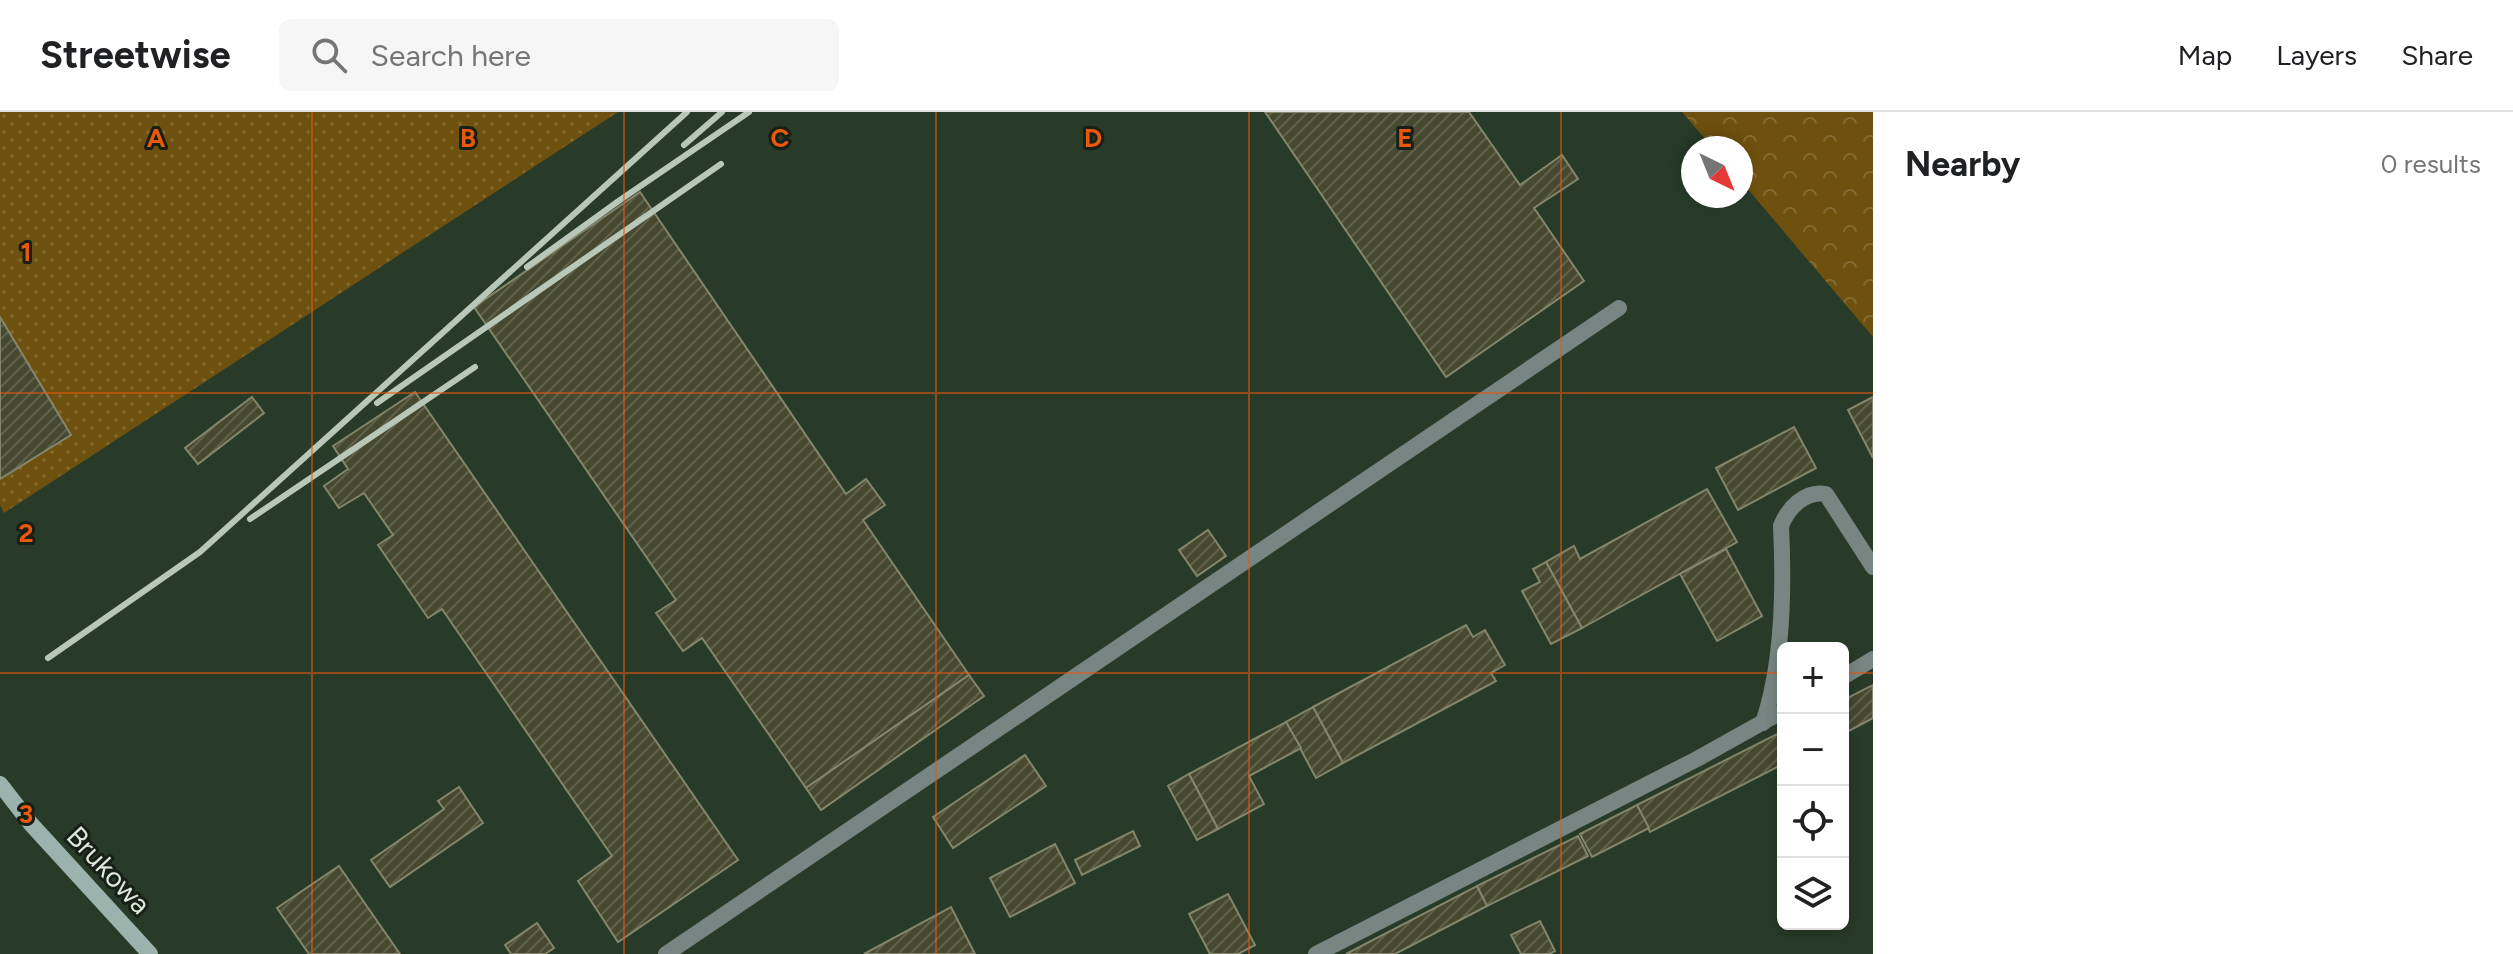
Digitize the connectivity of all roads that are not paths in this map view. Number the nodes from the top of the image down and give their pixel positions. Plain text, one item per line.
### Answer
1 (1619, 308) dead end
2 (1873, 567) edge
3 (1873, 659) edge
4 (1849, 673) edge
5 (1778, 714) edge
6 (1763, 723) junction
7 (0, 784) edge
8 (150, 954) edge
9 (666, 954) edge
10 (1316, 954) edge

1 - 9 lane
2 - 6 lane
3 - 4 lane
5 - 6 lane
6 - 10 lane
7 - 8 street, Brukowa

